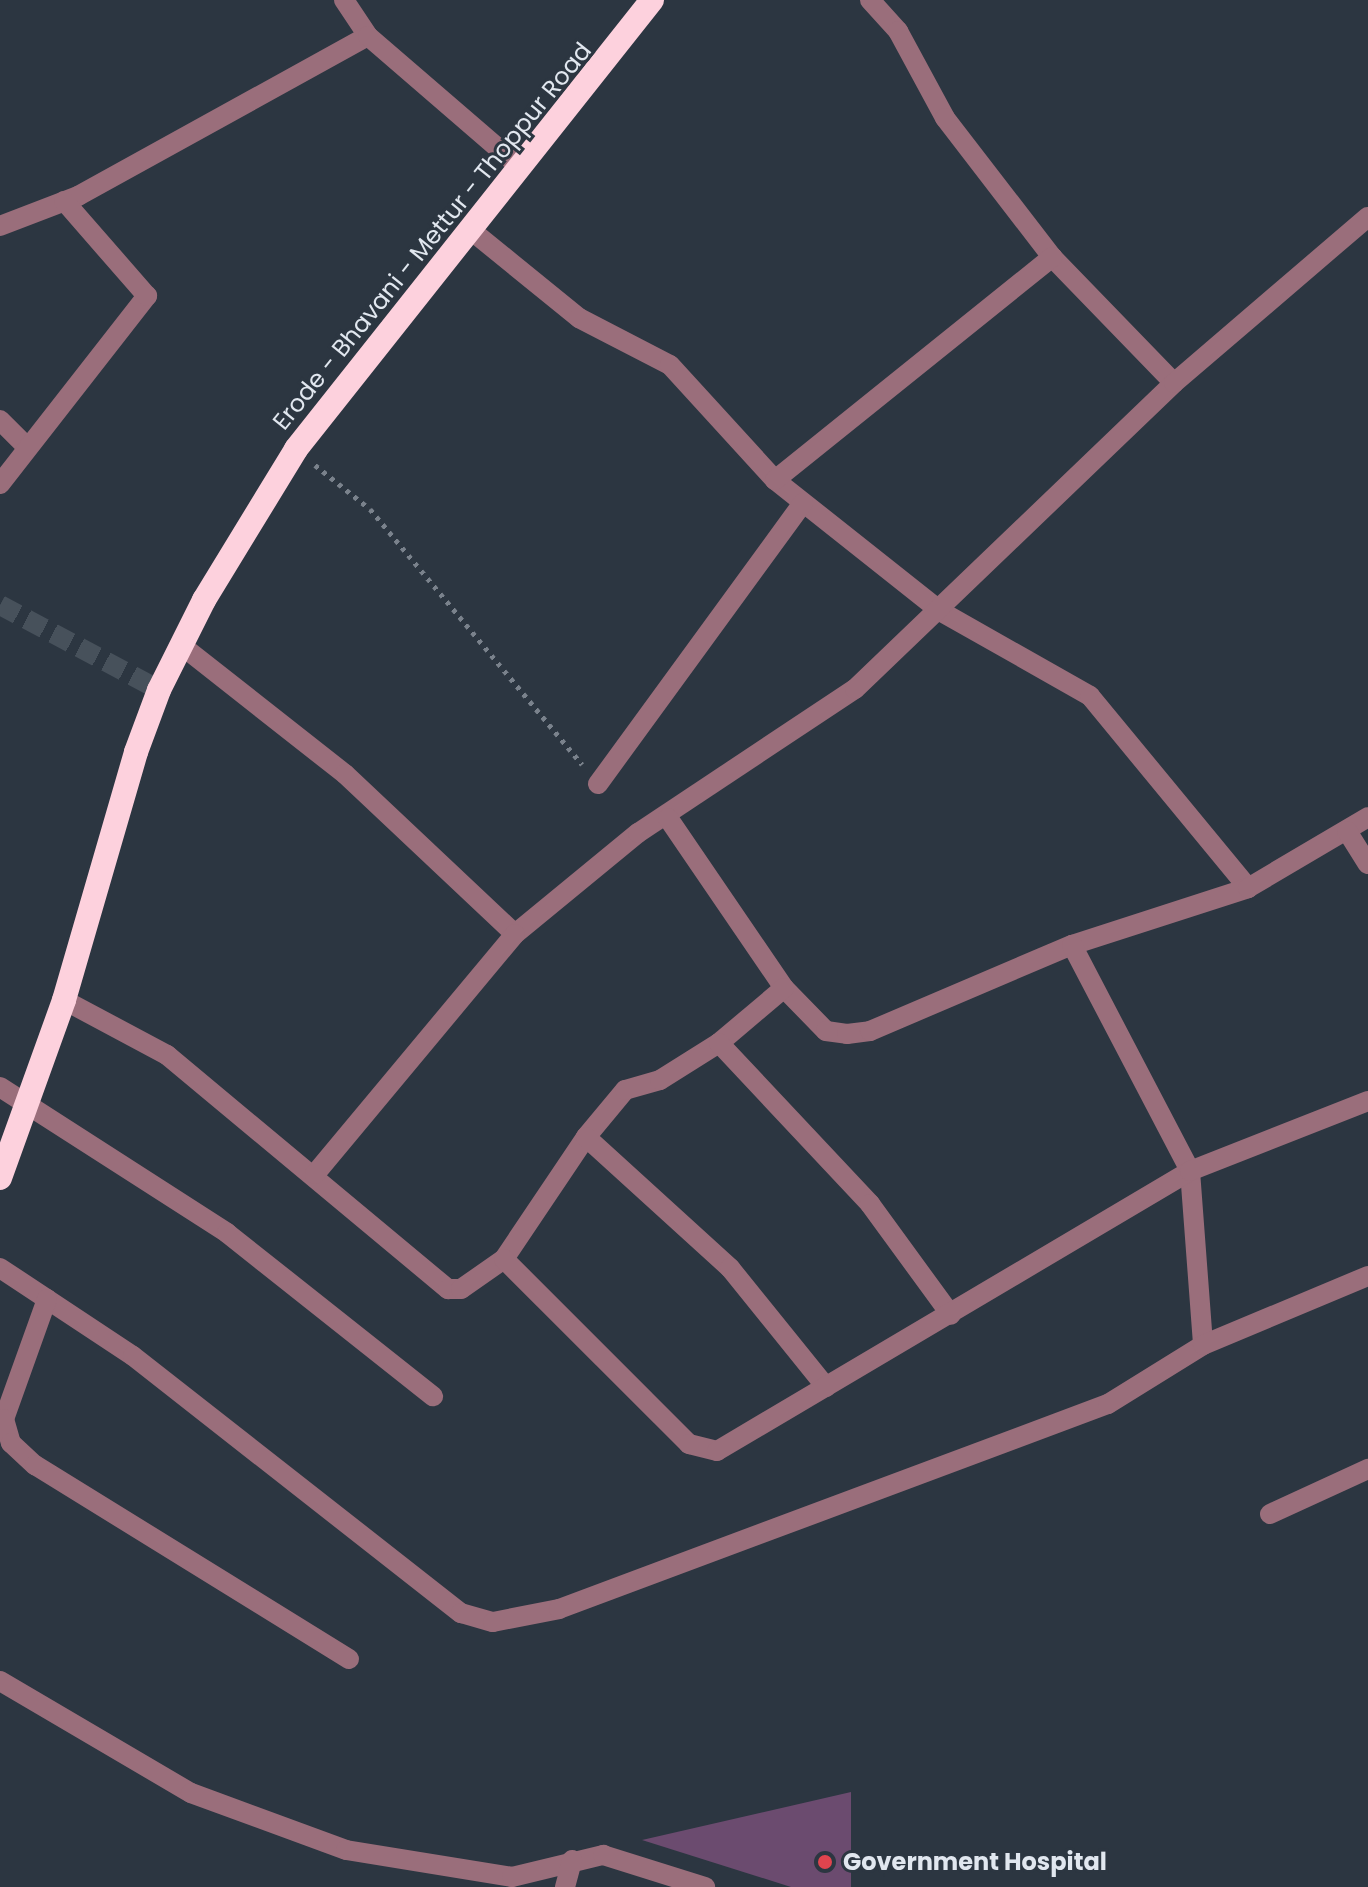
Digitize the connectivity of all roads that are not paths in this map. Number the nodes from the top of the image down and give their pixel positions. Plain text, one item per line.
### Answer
1 (344, 0) edge
2 (652, 0) edge
3 (870, 0) edge
4 (368, 36) junction
5 (520, 167) junction
6 (64, 201) junction
7 (1368, 217) edge
8 (0, 226) edge
9 (472, 231) junction
10 (1052, 257) junction
11 (1174, 383) junction
12 (0, 420) edge
13 (27, 447) junction
14 (775, 480) junction
15 (0, 484) edge
16 (803, 503) junction
17 (940, 611) junction
18 (181, 645) junction
19 (598, 784) road end
20 (1368, 817) edge
21 (668, 818) junction
22 (1347, 831) junction
23 (1368, 864) edge
24 (1248, 888) junction
25 (515, 934) junction
26 (1072, 945) junction
27 (784, 988) junction
28 (64, 1000) junction
29 (719, 1043) junction
30 (0, 1087) edge
31 (1368, 1101) edge
32 (23, 1104) junction
33 (586, 1137) junction
34 (1190, 1171) junction
35 (315, 1174) junction
36 (0, 1178) edge
37 (504, 1259) junction
38 (0, 1268) edge
39 (1368, 1276) edge
40 (47, 1299) junction
41 (951, 1315) junction
42 (1203, 1345) junction
43 (826, 1387) junction
44 (433, 1396) dead end
45 (1368, 1469) edge
46 (1270, 1514) dead end
47 (349, 1659) dead end
48 (0, 1681) edge
49 (572, 1860) junction
50 (565, 1887) edge
51 (705, 1887) edge

1 - 4 street
2 - 5 highway, Erode - Bhavani - Mettur - Thoppur Road
3 - 10 street
4 - 5 street
4 - 6 street
5 - 9 highway, Erode - Bhavani - Mettur - Thoppur Road
6 - 8 street
6 - 13 street
7 - 11 street
9 - 14 street
9 - 18 highway, Erode - Bhavani - Mettur - Thoppur Road
10 - 11 street
10 - 14 street
11 - 17 street
12 - 13 street
13 - 15 street
14 - 16 street
16 - 17 street
16 - 19 street
17 - 21 street
17 - 24 street
18 - 25 street
18 - 28 highway, Erode - Bhavani - Mettur - Thoppur Road
20 - 22 street
21 - 25 street
21 - 27 street
22 - 23 street
22 - 24 street
24 - 26 street
25 - 35 street
26 - 27 street
26 - 34 street
27 - 29 street
28 - 32 highway, Erode - Bhavani - Mettur - Thoppur Road
28 - 35 street
29 - 33 street
29 - 41 street
30 - 32 street
31 - 34 street
32 - 36 highway, Erode - Bhavani - Mettur - Thoppur Road
32 - 44 street
33 - 37 street
33 - 43 street
34 - 41 street
34 - 42 street
35 - 37 street
37 - 43 street
38 - 40 street
39 - 42 street
40 - 42 street
40 - 47 street
41 - 43 street
45 - 46 street
48 - 49 street
49 - 50 street
49 - 51 street

